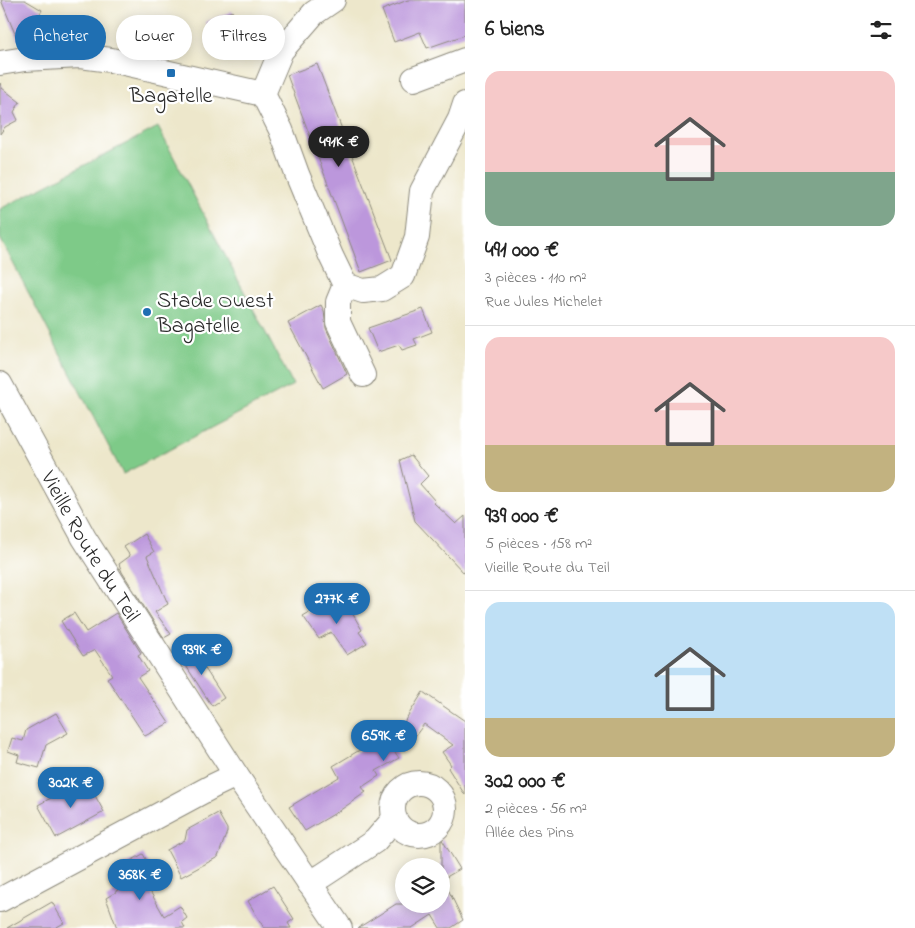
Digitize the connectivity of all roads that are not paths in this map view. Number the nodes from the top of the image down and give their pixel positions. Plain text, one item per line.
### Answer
1 (333, 0) edge
2 (465, 60) edge
3 (0, 63) edge
4 (414, 79) dead end
5 (263, 94) junction
6 (465, 104) edge
7 (345, 285) junction
8 (363, 375) dead end
9 (0, 384) edge
10 (236, 775) junction
11 (394, 818) dead end
12 (309, 883) junction
13 (0, 900) edge
14 (340, 928) edge

1 - 5 street
2 - 4 street
3 - 5 street
5 - 7 street
6 - 7 street
7 - 8 street
9 - 10 street, Vieille Route du Teil
10 - 12 street, Vieille Route du Teil
10 - 13 street
11 - 12 street
12 - 14 street, Vieille Route du Teil

